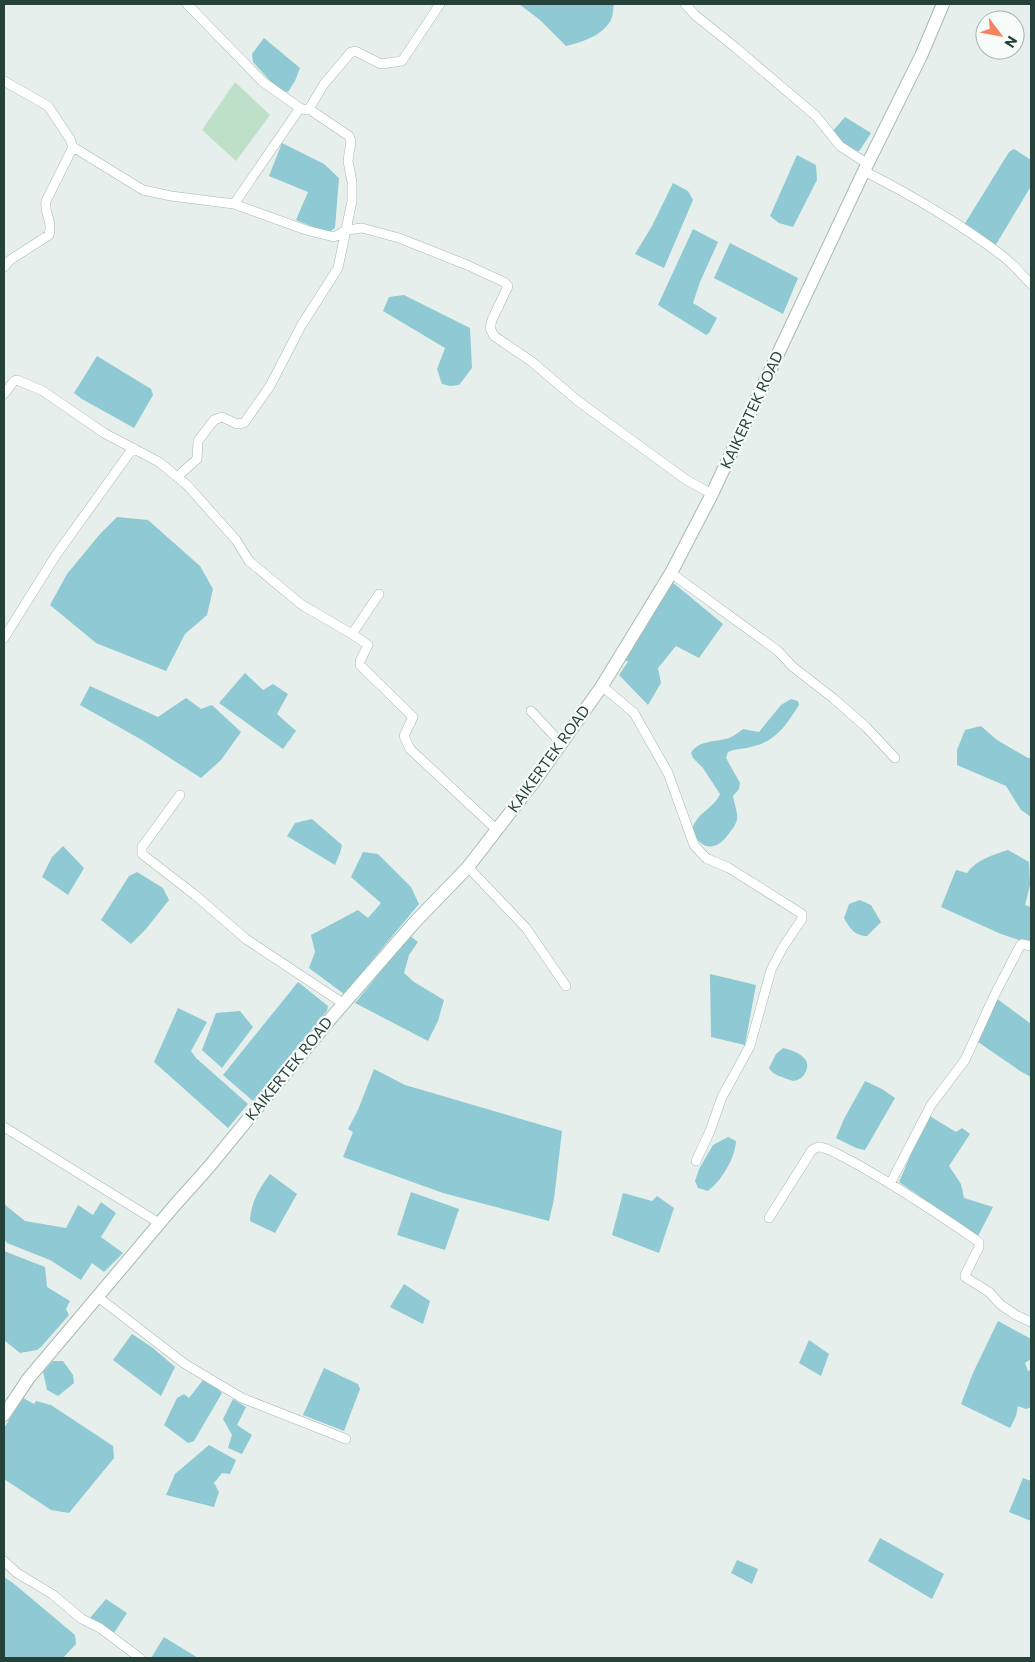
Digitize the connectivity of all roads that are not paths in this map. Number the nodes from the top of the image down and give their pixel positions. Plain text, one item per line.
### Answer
1 (187, 4) edge
2 (440, 4) edge
3 (685, 4) edge
4 (943, 4) edge
5 (4, 81) edge
6 (304, 108) junction
7 (73, 147) junction
8 (866, 168) junction
9 (234, 204) junction
10 (347, 230) junction
11 (4, 267) edge
12 (1031, 284) edge
13 (4, 394) edge
14 (133, 448) junction
15 (178, 477) junction
16 (712, 494) junction
17 (671, 574) junction
18 (378, 594) dead end
19 (352, 634) junction
20 (4, 638) edge
21 (602, 686) junction
22 (531, 711) dead end
23 (561, 743) junction
24 (895, 758) dead end
25 (180, 795) dead end
26 (497, 830) junction
27 (468, 867) junction
28 (1031, 946) edge
29 (566, 986) dead end
30 (344, 1004) junction
31 (4, 1127) edge
32 (696, 1161) dead end
33 (890, 1184) junction
34 (769, 1218) dead end
35 (159, 1223) junction
36 (98, 1297) junction
37 (1031, 1322) edge
38 (4, 1415) edge
39 (346, 1439) dead end
40 (4, 1561) edge
41 (140, 1658) edge

1 - 6 street
2 - 6 street
3 - 8 street
4 - 8 main road, KAIKERTEK ROAD
5 - 7 street
6 - 9 street
6 - 10 street
7 - 9 street
7 - 11 street
8 - 12 street
8 - 16 main road, KAIKERTEK ROAD
9 - 10 street
10 - 15 street
10 - 16 street
13 - 14 street
14 - 15 street
14 - 20 street
15 - 19 street
16 - 17 main road, KAIKERTEK ROAD
17 - 21 main road, KAIKERTEK ROAD
17 - 24 street
18 - 19 street
19 - 26 street
21 - 23 main road, KAIKERTEK ROAD
21 - 32 street
22 - 23 street
23 - 26 main road, KAIKERTEK ROAD
25 - 30 street
26 - 27 main road, KAIKERTEK ROAD
27 - 29 street
27 - 30 main road, KAIKERTEK ROAD
28 - 33 street
30 - 35 main road, KAIKERTEK ROAD
31 - 35 street
33 - 34 street
33 - 37 street
35 - 36 main road, KAIKERTEK ROAD
36 - 38 main road, KAIKERTEK ROAD
36 - 39 street
40 - 41 street

